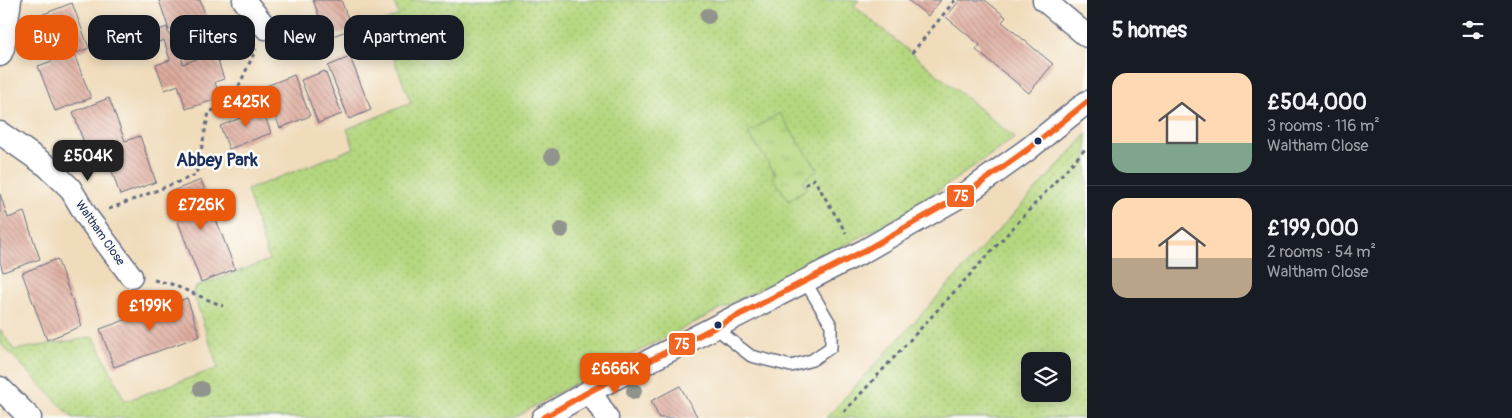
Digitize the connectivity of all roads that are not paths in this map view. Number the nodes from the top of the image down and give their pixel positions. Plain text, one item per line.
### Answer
1 (10, 0) edge
2 (244, 0) edge
3 (1044, 0) edge
4 (265, 27) edge
5 (1087, 36) edge
6 (0, 55) edge
7 (1087, 102) edge
8 (0, 133) edge
9 (131, 276) road end
10 (805, 281) junction
11 (715, 326) junction
12 (0, 388) edge
13 (590, 391) junction
14 (30, 418) edge
15 (543, 418) edge
16 (607, 418) edge

1 - 6 street
2 - 4 street
3 - 5 street
7 - 10 street
8 - 9 street, Waltham Close
10 - 11 street
10 - 11 lane
11 - 13 street
12 - 14 street
13 - 15 street
13 - 16 street

